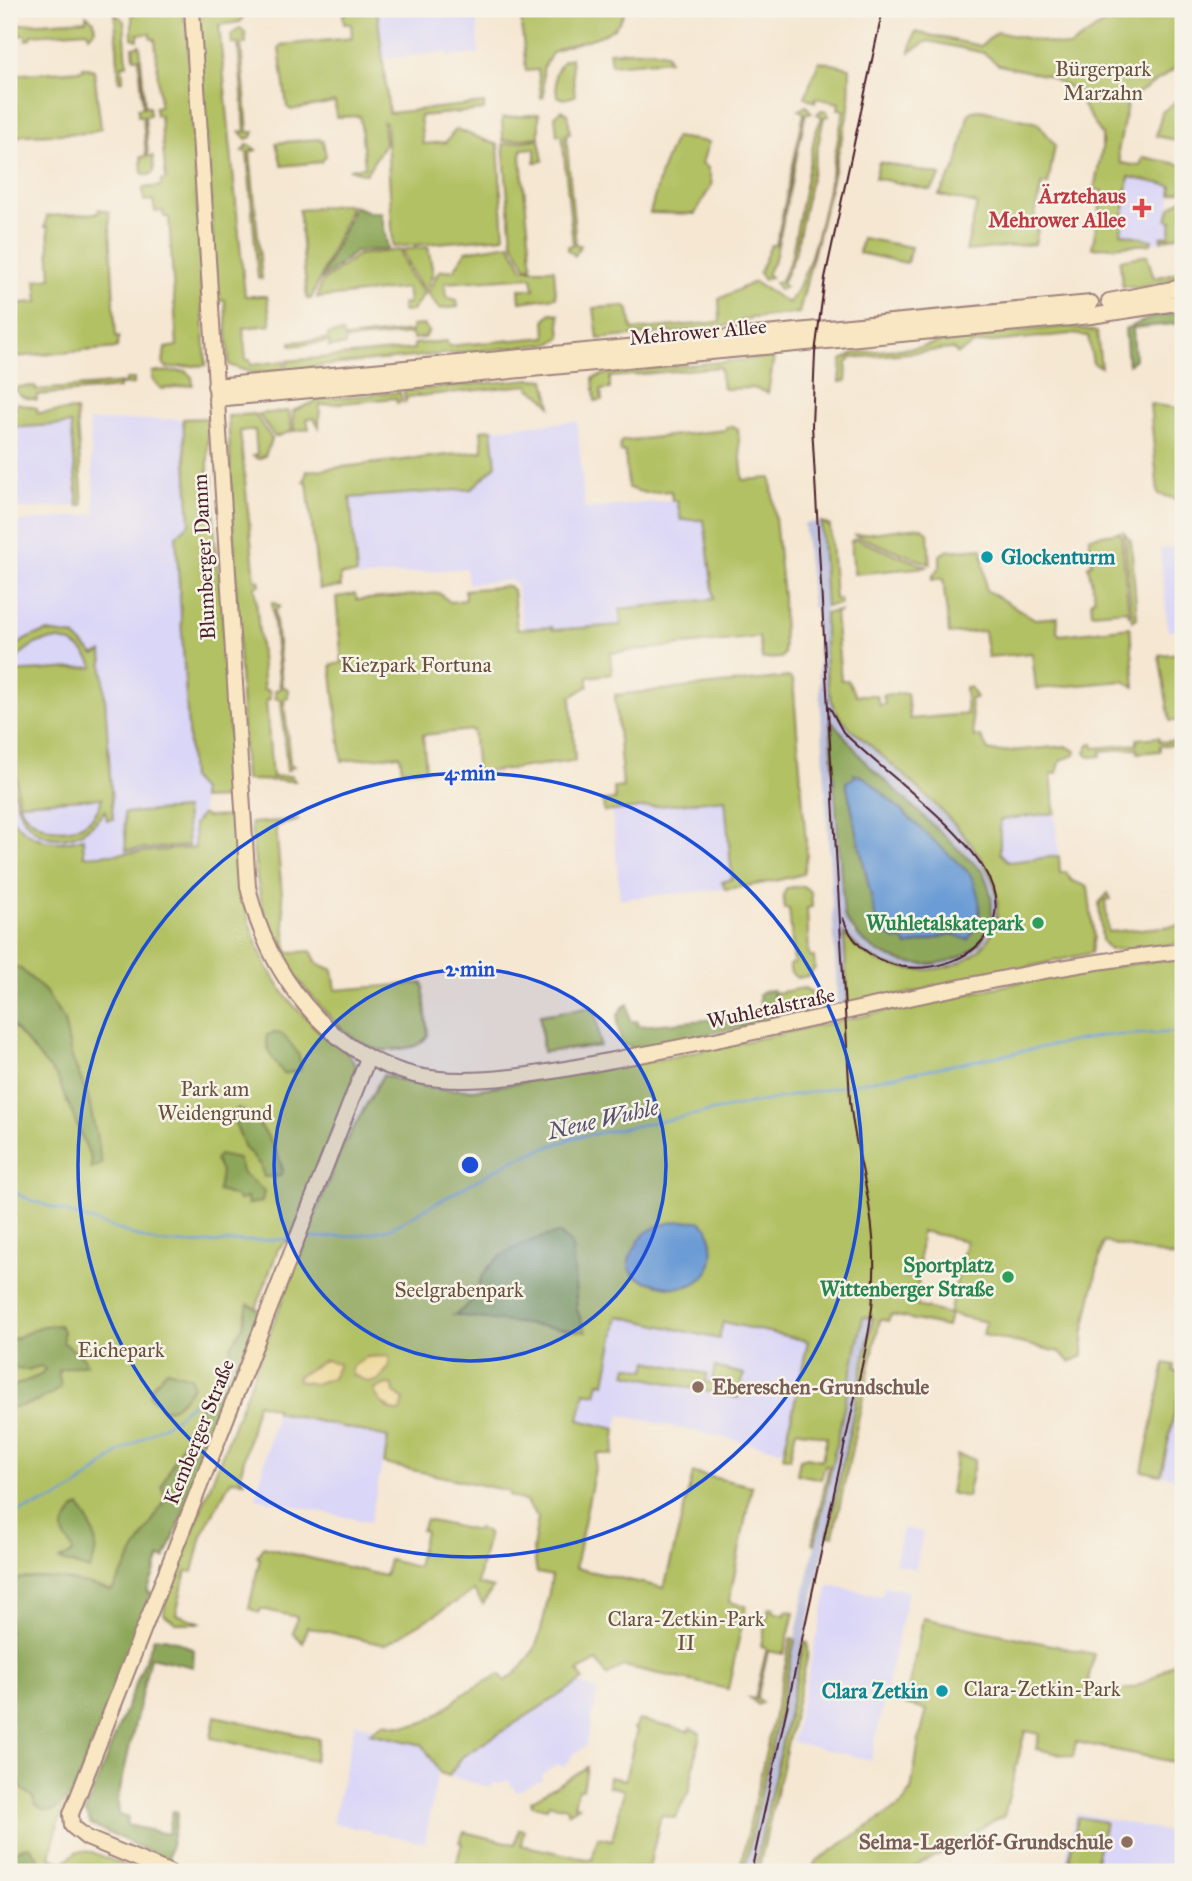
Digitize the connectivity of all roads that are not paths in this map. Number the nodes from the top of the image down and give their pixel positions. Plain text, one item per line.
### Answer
1 (192, 9) edge
2 (1183, 287) edge
3 (1109, 301) dead end
4 (1183, 302) edge
5 (1091, 303) dead end
6 (216, 393) junction
7 (1183, 951) edge
8 (368, 1058) junction
9 (169, 1872) edge

1 - 6 main road, Blumberger Damm
2 - 3 main road
4 - 6 main road, Mehrower Allee
5 - 6 main road, Mehrower Allee
6 - 8 main road, Blumberger Damm
7 - 8 main road, Wuhletalstraße
8 - 9 main road, Kemberger Straße

